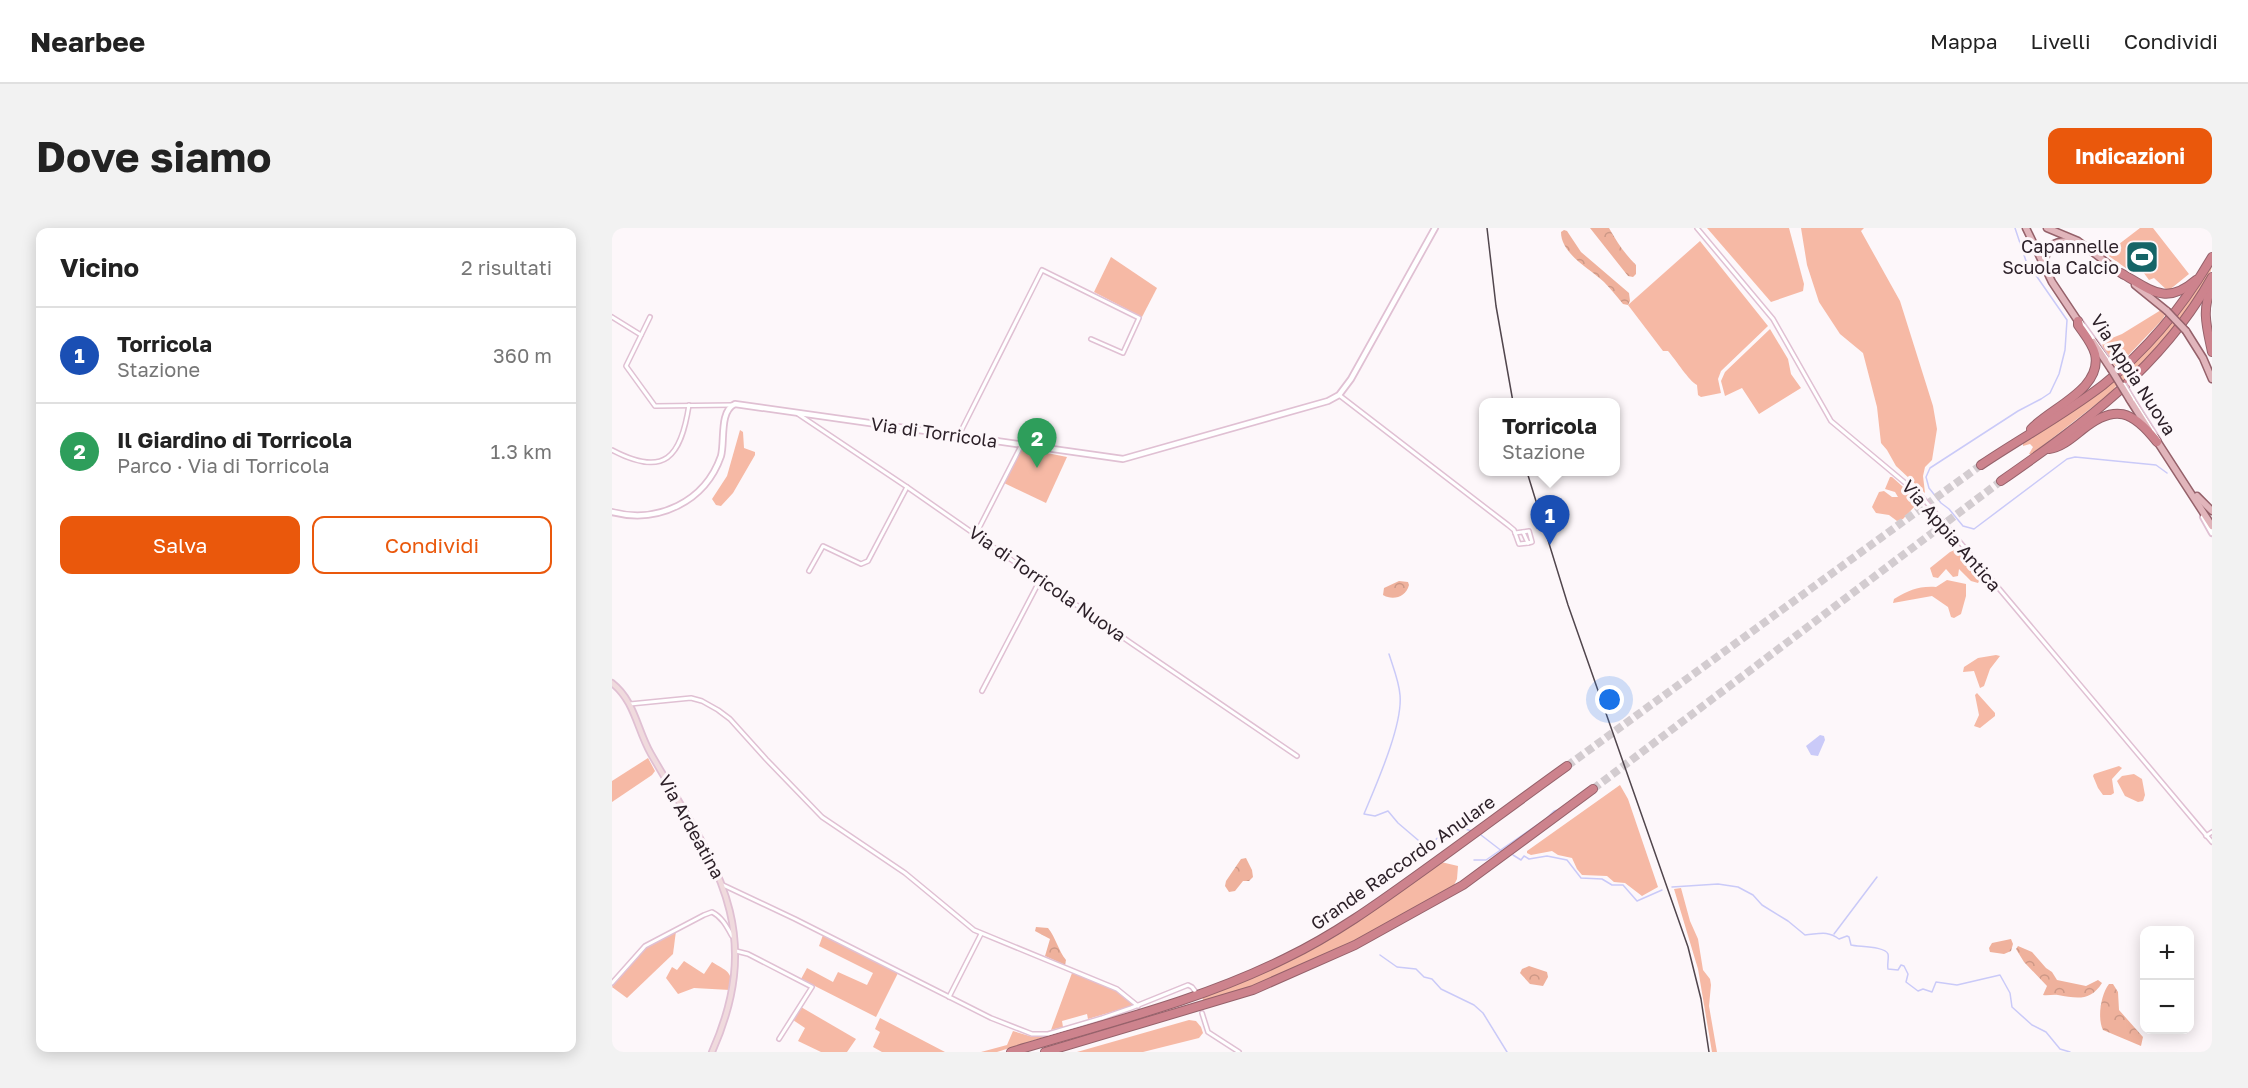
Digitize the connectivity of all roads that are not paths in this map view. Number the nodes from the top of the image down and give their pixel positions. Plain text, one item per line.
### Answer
1 (1435, 228) edge
2 (1697, 228) edge
3 (2026, 228) edge
4 (2047, 228) edge
5 (2087, 248) junction
6 (2212, 257) edge
7 (2121, 273) junction
8 (2048, 275) junction
9 (2202, 275) junction
10 (2212, 277) edge
11 (2212, 287) edge
12 (2071, 310) junction
13 (612, 317) edge
14 (650, 317) dead end
15 (2078, 321) junction
16 (641, 335) junction
17 (1091, 339) dead end
18 (2212, 352) edge
19 (2112, 368) junction
20 (2212, 379) edge
21 (1339, 396) junction
22 (2132, 399) junction
23 (689, 405) junction
24 (732, 405) junction
25 (796, 413) junction
26 (2030, 433) junction
27 (958, 436) junction
28 (2157, 442) junction
29 (1021, 446) junction
30 (612, 450) edge
31 (2045, 450) junction
32 (2168, 457) junction
33 (1981, 465) tunnel mouth
34 (2174, 467) junction
35 (2001, 481) tunnel mouth
36 (907, 487) junction
37 (2196, 501) junction
38 (2212, 511) edge
39 (612, 512) edge
40 (2212, 526) edge
41 (1515, 533) junction
42 (2212, 533) edge
43 (976, 534) junction
44 (809, 571) dead end
45 (1040, 580) junction
46 (612, 683) edge
47 (982, 691) dead end
48 (630, 704) junction
49 (1297, 756) dead end
50 (1567, 766) tunnel mouth
51 (1593, 789) tunnel mouth
52 (2212, 832) edge
53 (2206, 836) junction
54 (2212, 843) edge
55 (723, 885) junction
56 (981, 934) junction
57 (735, 940) junction
58 (736, 951) junction
59 (612, 983) edge
60 (1195, 991) dead end
61 (949, 997) junction
62 (1198, 999) dead end
63 (1138, 1006) junction
64 (1200, 1006) dead end
65 (1202, 1013) dead end
66 (779, 1039) dead end
67 (712, 1052) edge
68 (1011, 1052) edge
69 (1045, 1052) edge
70 (1239, 1052) edge

1 - 21 street
2 - 53 street, Via Appia Antica
3 - 8 main road, Via Appia Nuova
4 - 5 main road
5 - 7 main road
5 - 8 main road
6 - 9 highway
7 - 9 highway
7 - 20 main road, bridge
8 - 12 main road, Via Appia Nuova
9 - 26 highway
10 - 31 highway
11 - 18 highway
12 - 15 main road, Via Appia Nuova
12 - 19 street, Via Appia Nuova
13 - 16 street
14 - 16 street
15 - 19 main road, Via Appia Nuova
15 - 26 highway
16 - 23 street
17 - 27 street
19 - 22 main road, Via Appia Nuova, bridge
21 - 29 street, Via di Torricola
21 - 41 street
22 - 28 main road, Via Appia Nuova
22 - 32 street, Via Appia Nuova
23 - 24 street
23 - 30 street
24 - 25 street, Via di Torricola
24 - 39 street
25 - 27 street, Via di Torricola
25 - 36 street, Via di Torricola Nuova
26 - 33 highway
27 - 29 street, Via di Torricola
28 - 31 highway
28 - 32 main road, Via Appia Nuova
29 - 43 street
31 - 35 highway
32 - 34 main road, Via Appia Nuova
34 - 37 main road, Via Appia Nuova
34 - 38 main road
36 - 43 street, Via di Torricola Nuova
36 - 44 street
37 - 40 main road, Via Appia Nuova
37 - 42 street
41 - 41 street
43 - 45 street, Via di Torricola Nuova
45 - 47 street
45 - 49 street, Via di Torricola Nuova
46 - 48 main road, Via Ardeatina
48 - 55 main road, Via Ardeatina
48 - 56 street
50 - 68 highway, Grande Raccordo Anulare
51 - 69 highway, Grande Raccordo Anulare
52 - 53 street
53 - 54 street, Via Appia Antica
55 - 57 main road, Via Ardeatina
55 - 61 street
56 - 61 street
56 - 63 street
57 - 58 main road, Via Ardeatina
57 - 59 street
58 - 66 street
58 - 67 main road, Via Ardeatina
60 - 63 street
61 - 63 street
62 - 64 street
65 - 70 street

